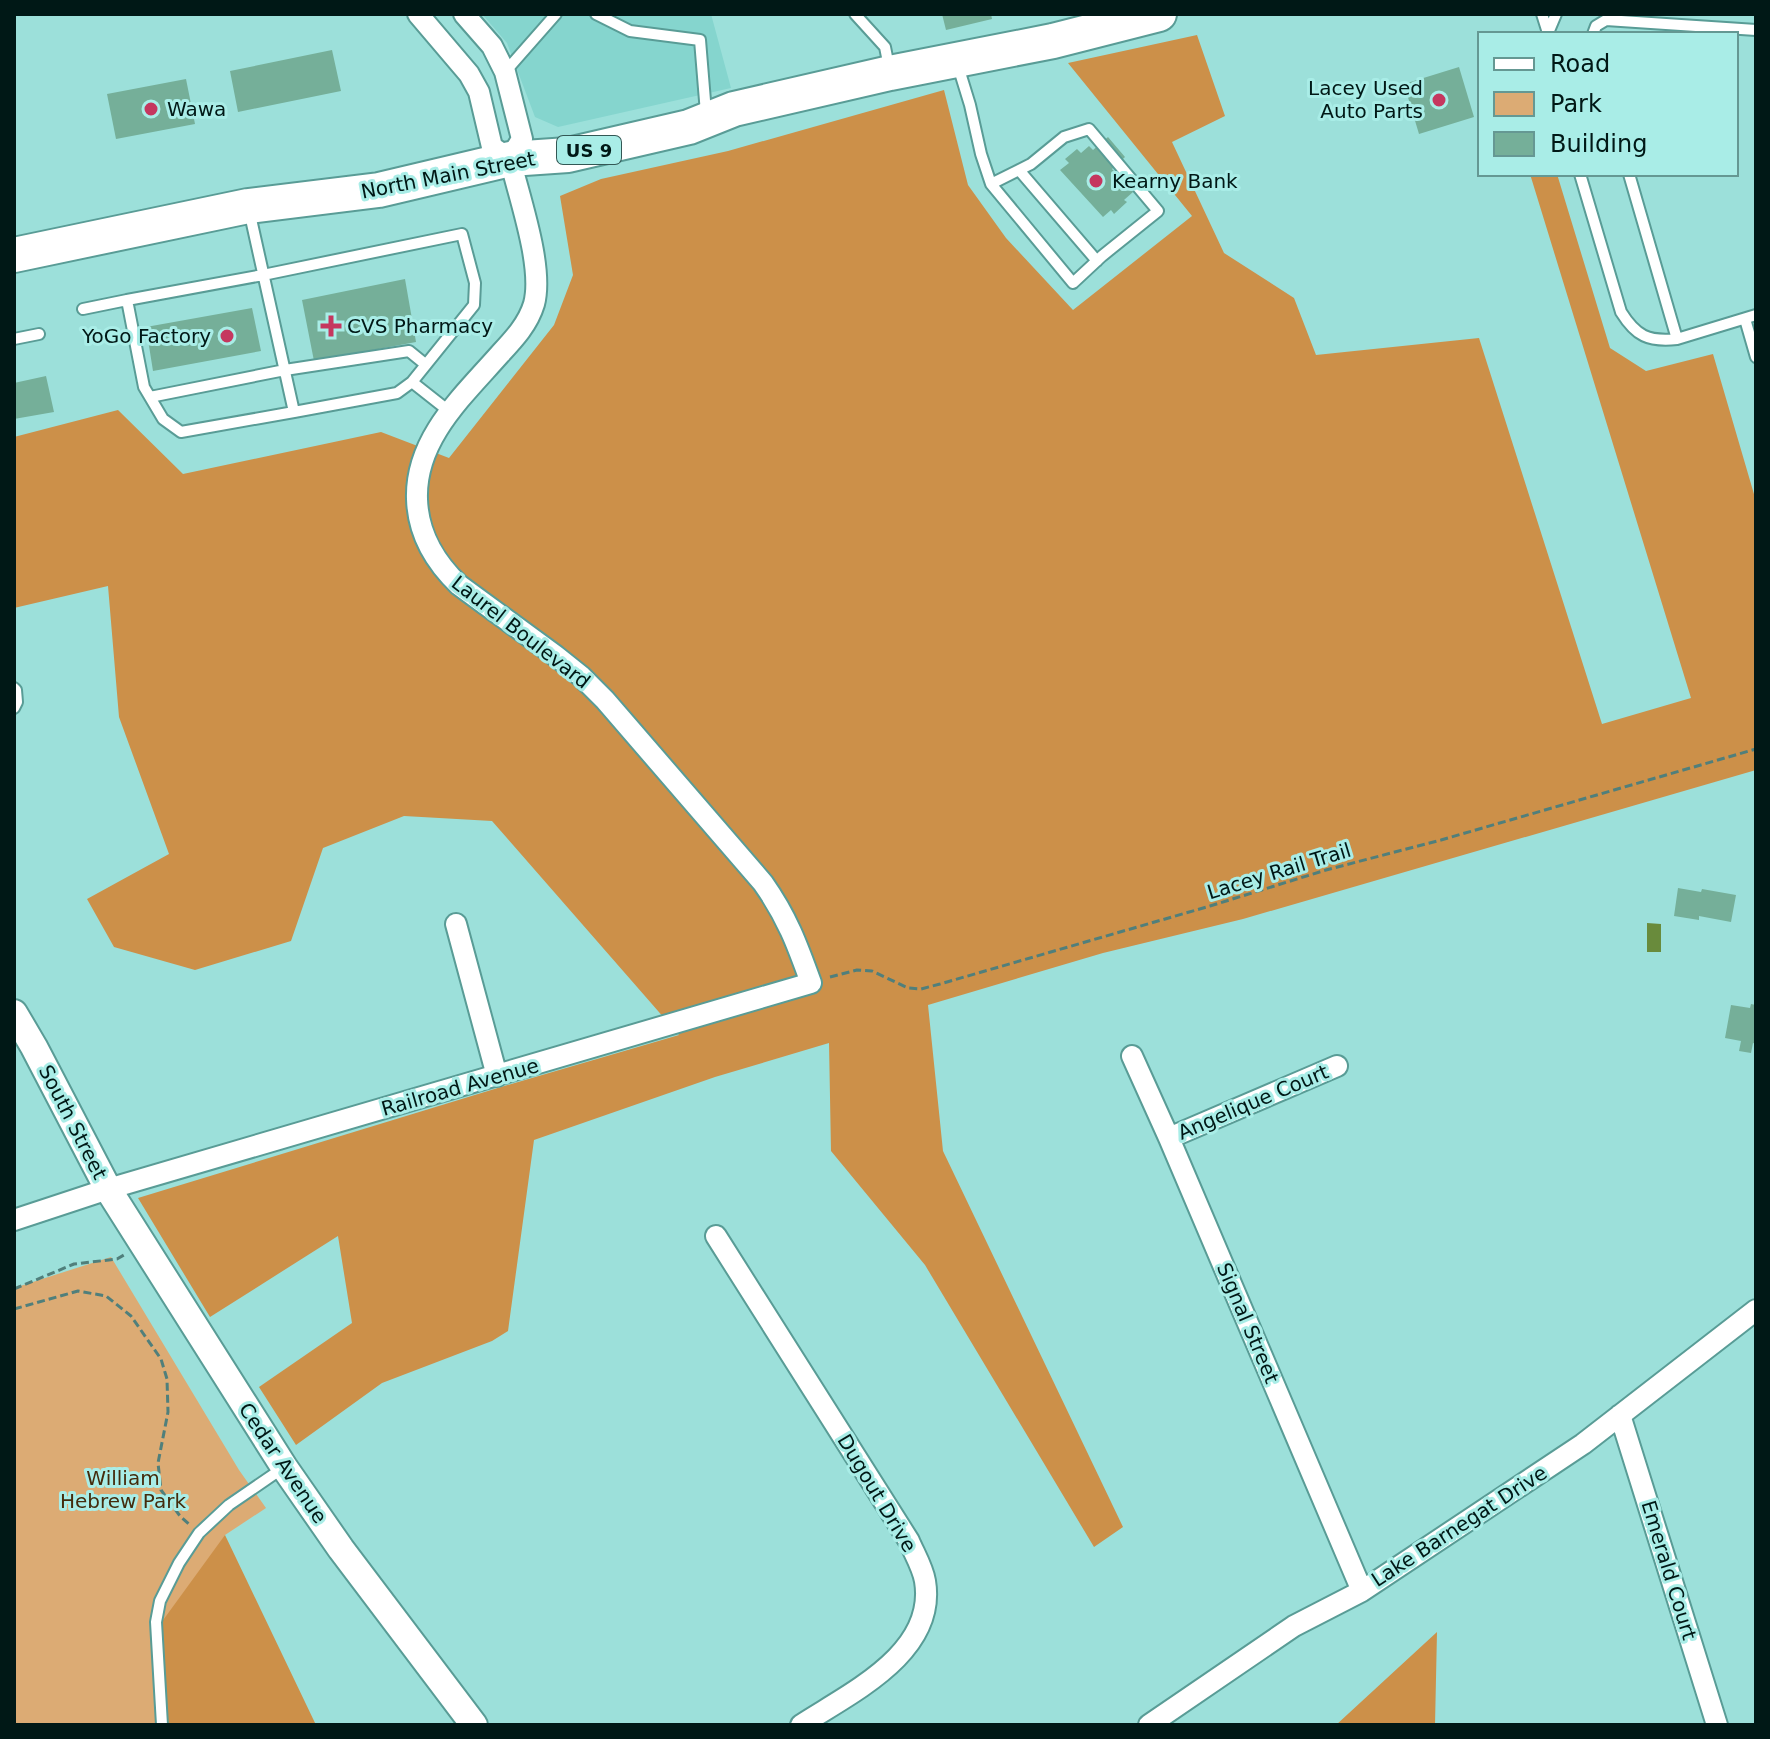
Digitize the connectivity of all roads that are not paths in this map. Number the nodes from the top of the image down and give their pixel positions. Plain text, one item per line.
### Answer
1 (418, 14) edge
2 (464, 14) edge
3 (556, 14) edge
4 (596, 14) edge
5 (855, 14) edge
6 (1159, 14) edge
7 (1756, 30) edge
8 (1594, 32) edge
9 (956, 60) junction
10 (505, 72) junction
11 (890, 73) junction
12 (707, 119) junction
13 (510, 159) junction
14 (1019, 170) junction
15 (1581, 176) edge
16 (1630, 176) edge
17 (991, 184) junction
18 (248, 206) junction
19 (14, 255) edge
20 (1097, 261) junction
21 (263, 275) junction
22 (127, 300) junction
23 (83, 309) dead end
24 (1750, 317) edge
25 (39, 334) dead end
26 (14, 339) edge
27 (1677, 339) junction
28 (1756, 357) edge
29 (425, 364) junction
30 (285, 370) junction
31 (412, 382) junction
32 (150, 397) junction
33 (294, 412) junction
34 (450, 412) junction
35 (14, 688) edge
36 (14, 708) edge
37 (456, 924) dead end
38 (811, 983) joint
39 (14, 1013) edge
40 (1132, 1056) dead end
41 (1337, 1066) dead end
42 (497, 1076) junction
43 (1169, 1138) junction
44 (108, 1189) junction
45 (14, 1220) edge
46 (716, 1236) dead end
47 (1756, 1310) edge
48 (1620, 1415) junction
49 (284, 1467) junction
50 (1362, 1591) junction
51 (162, 1725) edge
52 (474, 1725) edge
53 (801, 1725) edge
54 (1149, 1725) edge
55 (1717, 1725) edge

1 - 13 street, Laurel Boulevard
2 - 10 street, Laurel Boulevard
3 - 10 lane
4 - 12 lane
5 - 11 lane
6 - 9 highway, North Main Street / US 9
7 - 8 lane
9 - 11 highway, North Main Street / US 9
9 - 17 lane
10 - 13 street, Laurel Boulevard
11 - 12 highway, North Main Street / US 9
12 - 13 highway, North Main Street / US 9
13 - 18 highway, North Main Street / US 9
13 - 34 street, Laurel Boulevard
14 - 17 lane
14 - 20 lane
14 - 20 lane
15 - 27 lane
16 - 27 lane
17 - 20 lane
18 - 19 highway, North Main Street / US 9
18 - 21 lane
21 - 22 lane
21 - 29 lane
21 - 30 lane
22 - 23 lane
22 - 32 lane
24 - 27 lane
24 - 28 lane
25 - 26 lane
29 - 30 lane
29 - 31 lane
30 - 32 lane
30 - 33 lane
31 - 33 lane
31 - 34 lane
32 - 33 lane
34 - 38 street, Laurel Boulevard
35 - 36 lane
37 - 42 street
38 - 42 street, Railroad Avenue
39 - 44 street, South Street
40 - 43 street, Signal Street
41 - 43 street, Angelique Court
42 - 44 street, Railroad Avenue
43 - 50 street, Signal Street
44 - 45 street, Railroad Avenue
44 - 49 street, Cedar Avenue
46 - 53 street, Dugout Drive
47 - 48 street, Lake Barnegat Drive
48 - 50 street, Lake Barnegat Drive
48 - 55 street, Emerald Court
49 - 51 lane
49 - 52 street, Cedar Avenue
50 - 54 street, Lake Barnegat Drive

